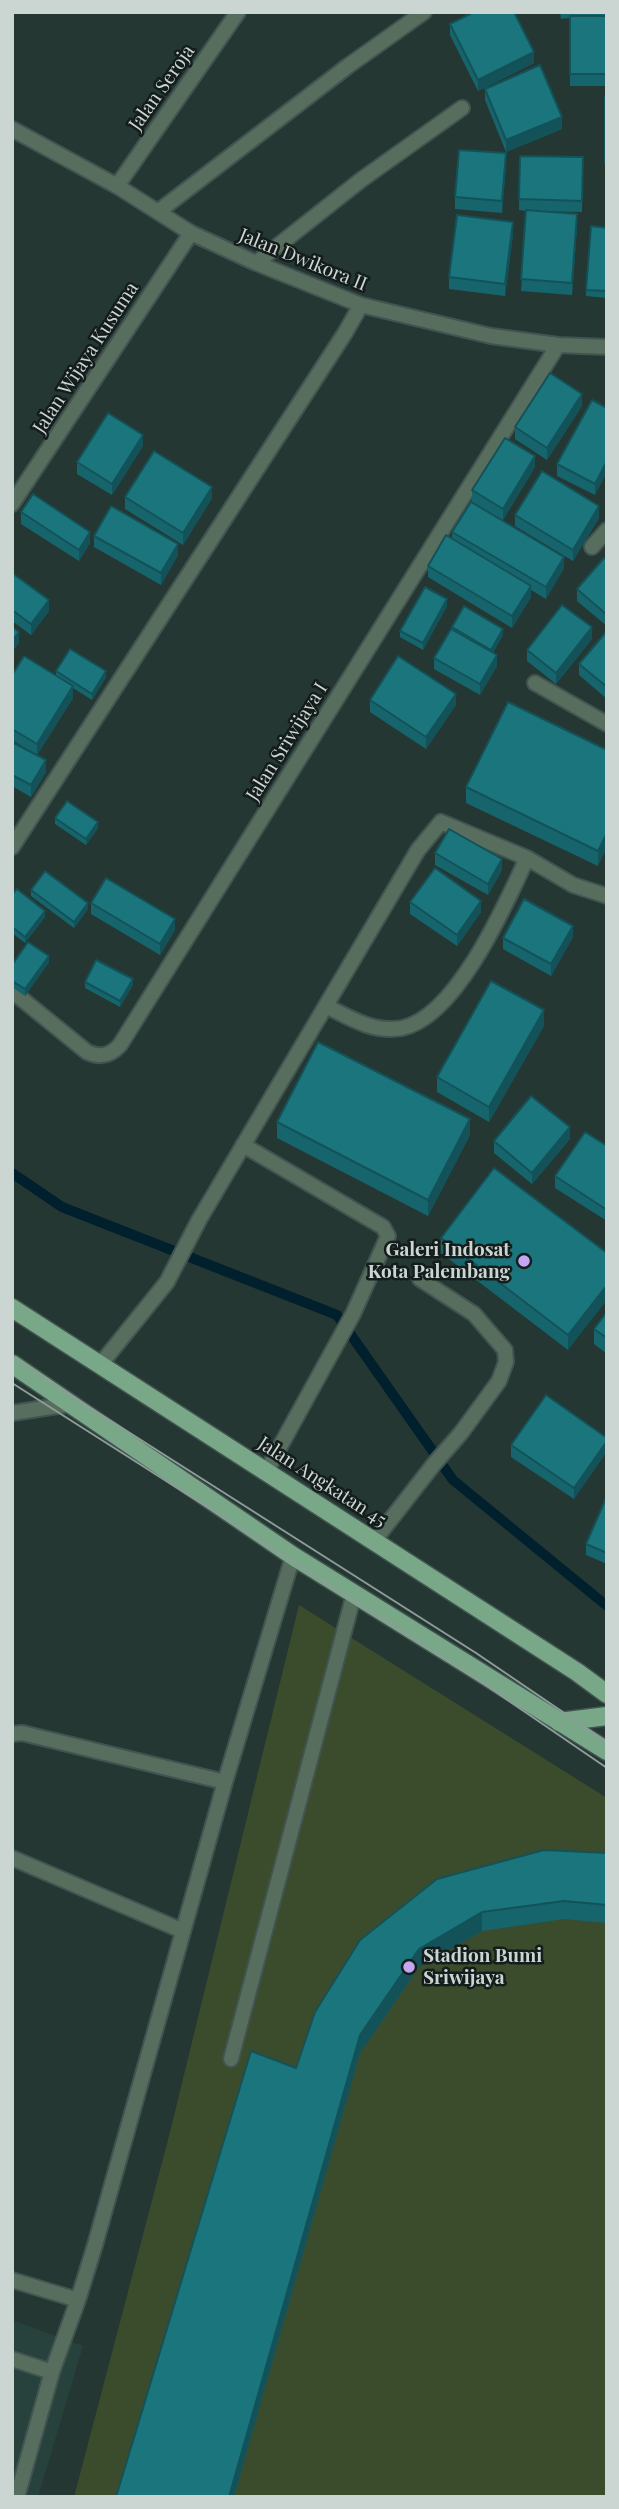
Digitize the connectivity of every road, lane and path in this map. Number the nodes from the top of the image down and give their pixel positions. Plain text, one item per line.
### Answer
1 (238, 12) edge
2 (424, 12) edge
3 (462, 108) dead end
4 (12, 129) edge
5 (117, 186) junction
6 (159, 211) junction
7 (191, 233) junction
8 (256, 263) junction
9 (361, 305) junction
10 (558, 345) junction
11 (607, 347) edge
12 (12, 476) edge
13 (26, 485) junction
14 (12, 504) edge
15 (607, 530) edge
16 (592, 547) dead end
17 (535, 683) dead end
18 (607, 724) edge
19 (12, 847) edge
20 (527, 858) junction
21 (607, 897) edge
22 (12, 991) edge
23 (326, 1006) junction
24 (243, 1145) junction
25 (420, 1279) dead end
26 (12, 1308) edge
27 (12, 1364) edge
28 (100, 1365) junction
29 (71, 1404) junction
30 (12, 1413) edge
31 (267, 1472) junction
32 (374, 1541) junction
33 (293, 1556) junction
34 (354, 1594) junction
35 (607, 1694) edge
36 (607, 1716) edge
37 (559, 1722) junction
38 (12, 1734) edge
39 (607, 1751) edge
40 (225, 1782) junction
41 (12, 1857) edge
42 (183, 1931) junction
43 (231, 2059) dead end
44 (12, 2280) edge
45 (78, 2300) junction
46 (12, 2358) edge
47 (52, 2372) junction
48 (17, 2497) edge

1 - 5 street, Jalan Seroja
2 - 6 street
3 - 8 street
4 - 5 street, Jalan Dwikora II
5 - 6 street, Jalan Dwikora II
6 - 7 street, Jalan Dwikora II
7 - 8 street, Jalan Dwikora II
7 - 13 street, Jalan Wijaya Kusuma
8 - 9 street, Jalan Dwikora II
9 - 10 street, Jalan Dwikora II
9 - 19 street
10 - 11 street, Jalan Dwikora II
10 - 22 street, Jalan Sriwijaya I
12 - 13 street
13 - 14 street, Jalan Wijaya Kusuma
15 - 16 street
17 - 18 street
20 - 21 street
20 - 23 street
20 - 23 street
23 - 24 street
24 - 28 street
24 - 31 street
25 - 32 street
26 - 28 main road, Jalan Angkatan 45
27 - 29 main road
28 - 31 main road, Jalan Angkatan 45
29 - 30 street
29 - 33 main road
31 - 32 main road, Jalan Angkatan 45
32 - 35 main road, Jalan Angkatan 45
33 - 34 main road
33 - 40 street
34 - 37 main road
34 - 43 street
36 - 37 main road
37 - 39 main road
38 - 40 street
40 - 42 street
41 - 42 street
42 - 45 street
44 - 45 street
45 - 47 street
46 - 47 street
47 - 48 street

